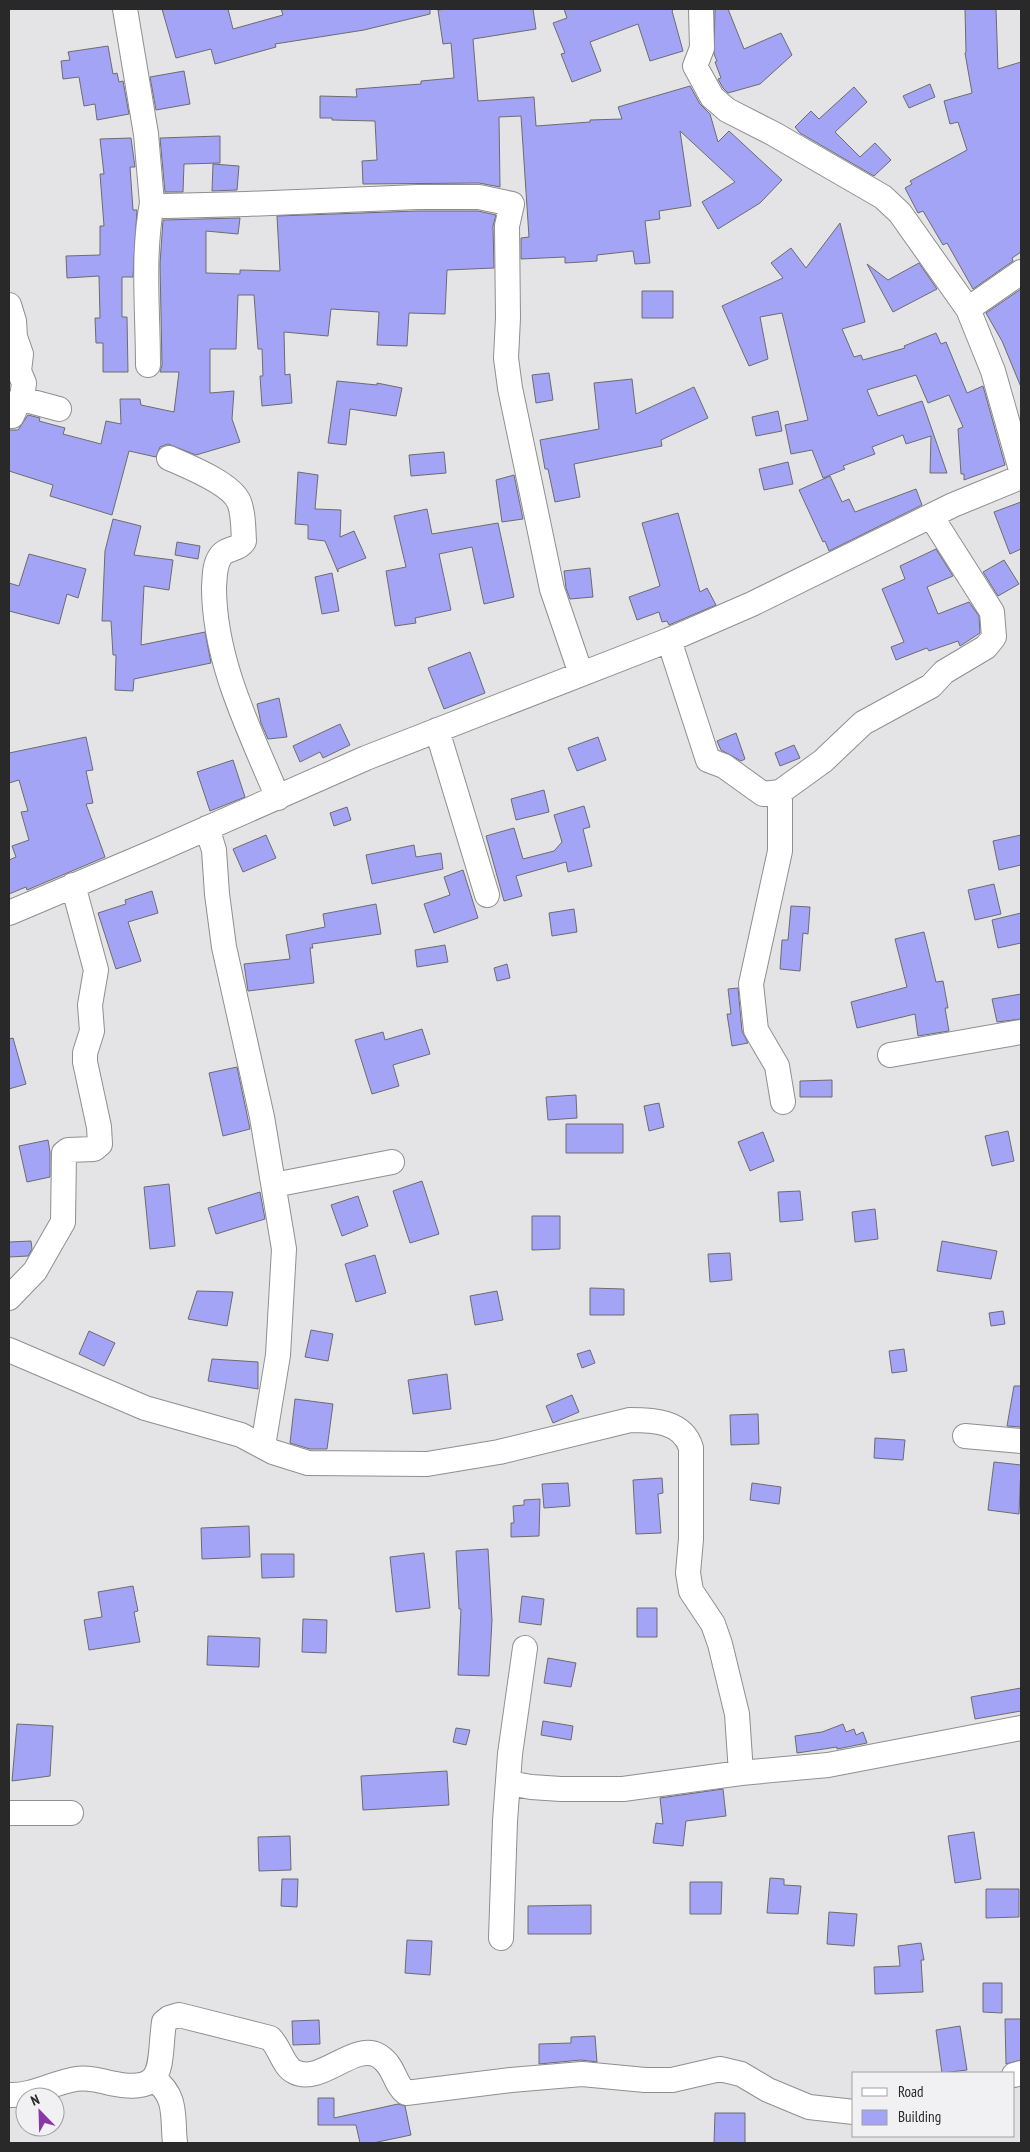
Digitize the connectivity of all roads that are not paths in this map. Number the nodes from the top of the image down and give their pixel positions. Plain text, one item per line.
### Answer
1 (125, 9) edge
2 (701, 9) edge
3 (152, 203) junction
4 (1021, 272) edge
5 (9, 305) edge
6 (968, 309) junction
7 (148, 365) dead end
8 (16, 408) edge
9 (59, 409) dead end
10 (169, 458) dead end
11 (1021, 470) edge
12 (1021, 477) edge
13 (931, 516) junction
14 (669, 640) junction
15 (582, 674) junction
16 (437, 730) junction
17 (780, 792) junction
18 (278, 798) junction
19 (207, 828) junction
20 (73, 885) junction
21 (487, 895) dead end
22 (9, 912) edge
23 (1021, 1032) edge
24 (890, 1055) dead end
25 (783, 1102) dead end
26 (392, 1162) dead end
27 (274, 1186) junction
28 (9, 1298) edge
29 (9, 1350) edge
30 (964, 1436) dead end
31 (1021, 1441) edge
32 (263, 1446) junction
33 (525, 1648) dead end
34 (1021, 1728) edge
35 (741, 1774) junction
36 (509, 1783) junction
37 (9, 1813) edge
38 (71, 1813) dead end
39 (501, 1938) dead end
40 (154, 2079) junction
41 (9, 2095) edge
42 (852, 2112) edge
43 (175, 2143) edge

1 - 3 street
2 - 6 street
3 - 7 street
3 - 15 street
4 - 6 street
5 - 8 street
6 - 11 street
8 - 9 street
10 - 18 street
12 - 13 street
13 - 14 street
13 - 17 street
14 - 15 street
14 - 17 street
15 - 16 street
16 - 18 street
16 - 21 street
17 - 25 street
18 - 19 street
19 - 20 street
19 - 27 street
20 - 22 street
20 - 28 street
23 - 24 street
26 - 27 street
27 - 32 street
29 - 32 street
30 - 31 street
32 - 35 street
33 - 36 street
34 - 35 street
35 - 36 street
36 - 39 street
37 - 38 street
40 - 41 street
40 - 42 street
40 - 43 street

